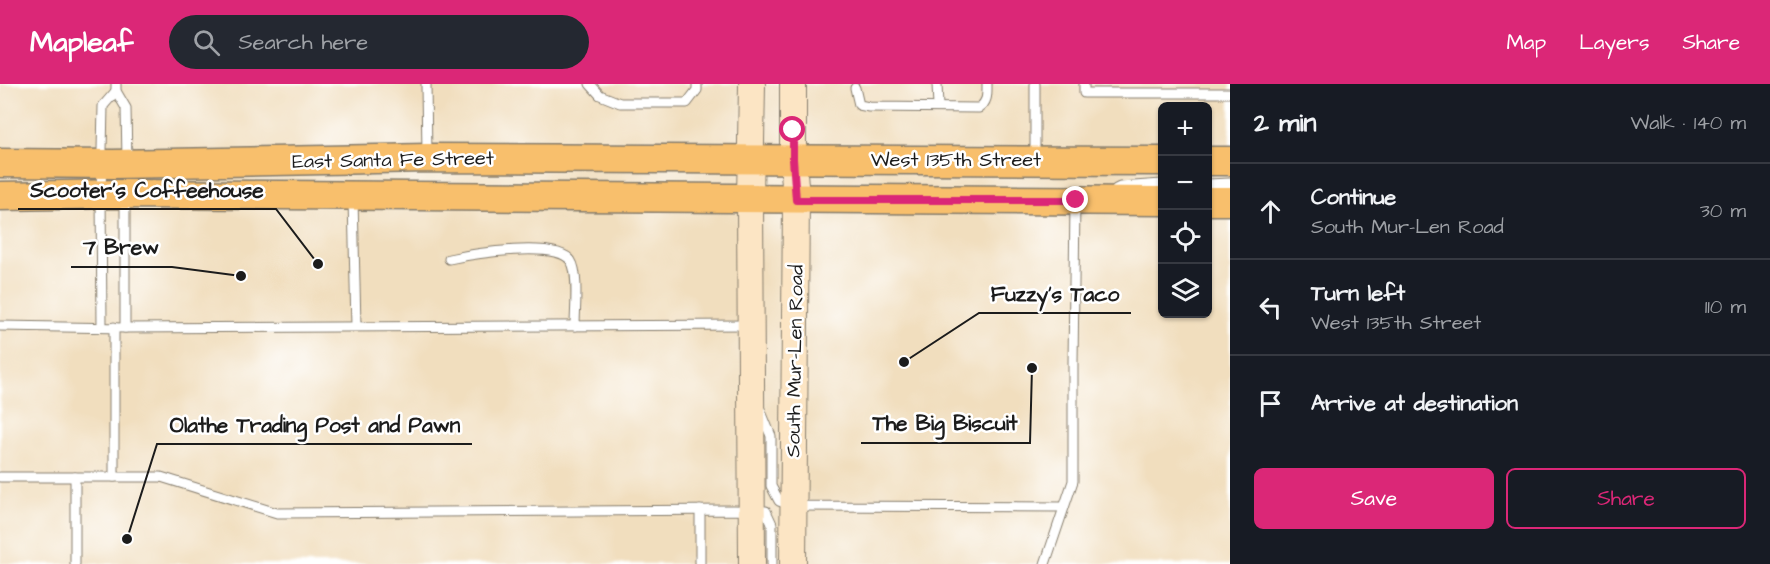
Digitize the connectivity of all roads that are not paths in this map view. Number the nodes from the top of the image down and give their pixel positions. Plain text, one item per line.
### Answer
1 (426, 84) edge
2 (590, 84) edge
3 (697, 84) edge
4 (752, 84) edge
5 (793, 84) edge
6 (937, 84) edge
7 (987, 84) edge
8 (1035, 84) edge
9 (1084, 84) edge
10 (116, 88) edge
11 (855, 88) dead end
12 (1230, 93) edge
13 (938, 107) junction
14 (427, 158) junction
15 (750, 159) junction
16 (793, 159) junction
17 (1035, 160) junction
18 (1158, 161) edge
19 (1212, 161) edge
20 (1230, 161) edge
21 (0, 163) edge
22 (118, 179) junction
23 (1230, 183) edge
24 (1158, 184) edge
25 (1212, 184) edge
26 (0, 196) edge
27 (353, 196) junction
28 (750, 199) junction
29 (796, 200) junction
30 (1087, 200) junction
31 (1158, 201) edge
32 (1212, 201) edge
33 (1230, 201) edge
34 (449, 259) dead end
35 (751, 325) junction
36 (0, 326) edge
37 (102, 326) junction
38 (356, 326) junction
39 (575, 326) junction
40 (114, 327) junction
41 (125, 328) junction
42 (751, 388) junction
43 (0, 477) edge
44 (75, 477) junction
45 (114, 477) junction
46 (793, 506) junction
47 (1064, 507) junction
48 (700, 510) junction
49 (752, 510) junction
50 (75, 564) edge
51 (700, 564) edge
52 (752, 564) edge
53 (772, 564) edge
54 (793, 564) edge
55 (1045, 564) edge

1 - 14 lane
2 - 3 lane
4 - 15 main road
5 - 16 main road, South Mur-Len Road
6 - 13 lane
7 - 13 lane
8 - 17 lane
9 - 12 lane
10 - 22 lane
10 - 22 lane
11 - 13 lane
14 - 15 main road, East Santa Fe Street
14 - 22 main road, East Santa Fe Street
15 - 16 main road, West 135th Street
15 - 28 main road
16 - 17 main road, West 135th Street
16 - 29 main road, South Mur-Len Road
17 - 18 main road, West 135th Street
19 - 20 main road
21 - 22 main road, East Santa Fe Street
22 - 26 main road, East Santa Fe Street
22 - 27 main road, East Santa Fe Street
22 - 37 lane
22 - 41 lane
23 - 25 lane
24 - 30 lane
27 - 28 main road, East Santa Fe Street
27 - 38 lane
28 - 29 main road, West 135th Street
28 - 35 main road
29 - 30 main road, West 135th Street
29 - 46 main road, South Mur-Len Road
30 - 31 main road, West 135th Street
30 - 47 lane
32 - 33 main road
34 - 39 lane
35 - 39 lane
35 - 42 main road
36 - 37 lane
37 - 40 lane
38 - 39 lane
38 - 41 lane
40 - 41 lane
40 - 45 lane
42 - 46 lane
42 - 49 main road
43 - 44 lane
44 - 45 lane
44 - 50 lane
45 - 48 lane
46 - 47 lane
46 - 54 main road, South Mur-Len Road
47 - 55 lane
48 - 49 lane
48 - 51 lane
49 - 52 main road
49 - 53 lane

